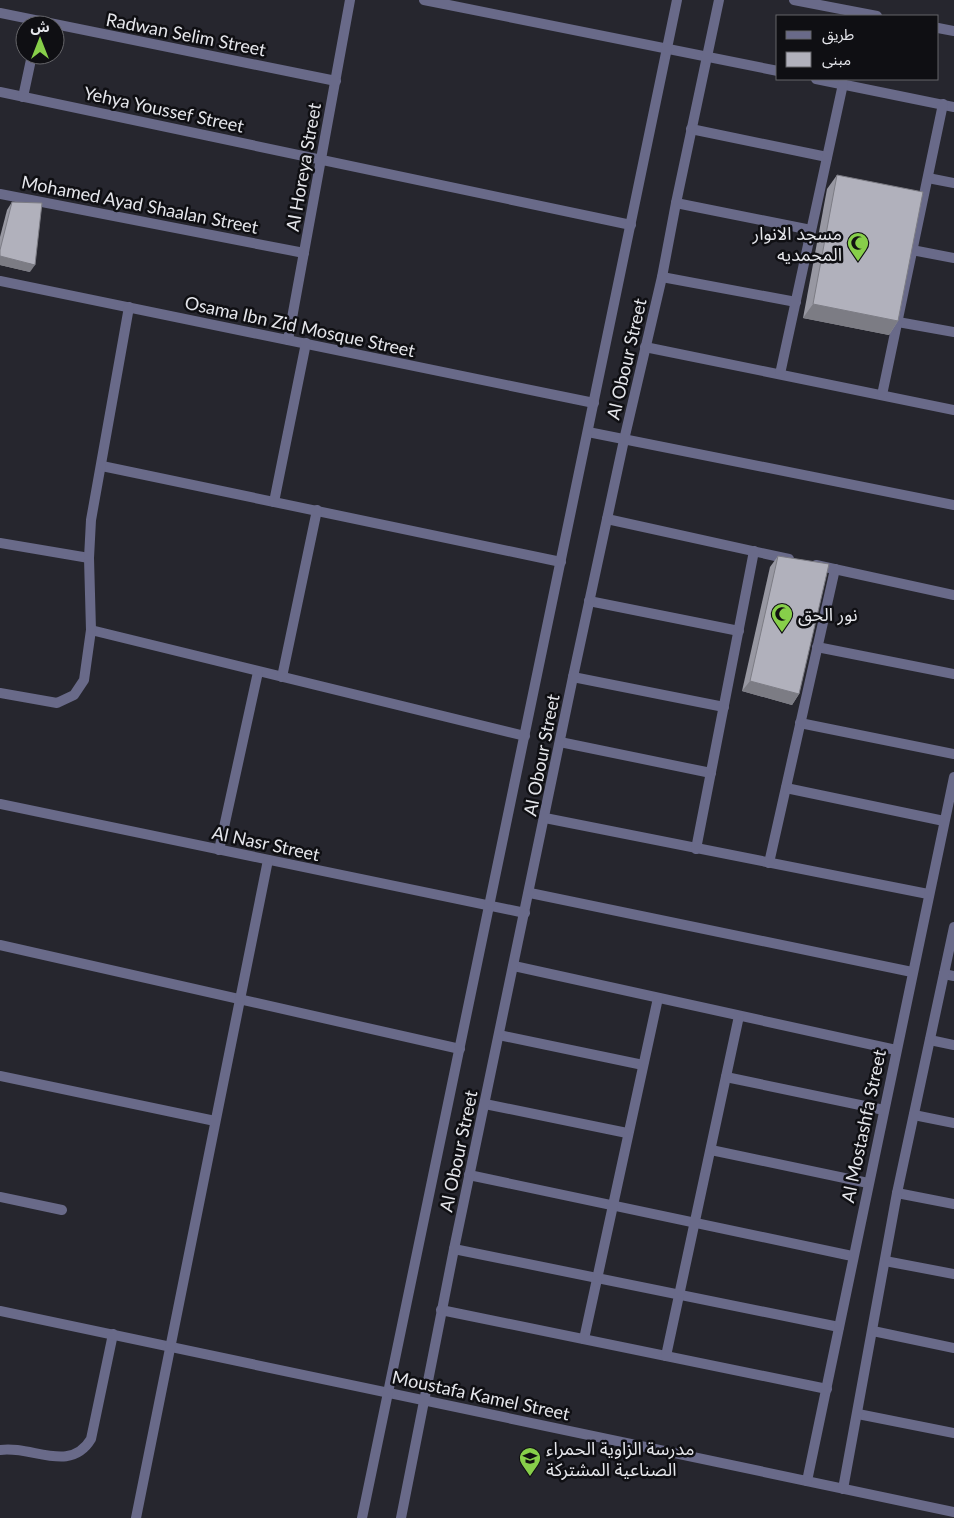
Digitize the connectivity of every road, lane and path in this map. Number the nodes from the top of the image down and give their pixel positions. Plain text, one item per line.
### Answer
1 (350, 0) edge
2 (424, 0) edge
3 (677, 0) edge
4 (719, 0) edge
5 (794, 0) edge
6 (0, 13) edge
7 (873, 15) edge
8 (15, 17) edge
9 (65, 28) edge
10 (939, 28) edge
11 (954, 31) edge
12 (667, 49) junction
13 (708, 57) junction
14 (30, 65) edge
15 (776, 71) edge
16 (821, 80) edge
17 (336, 81) junction
18 (843, 84) junction
19 (0, 92) edge
20 (23, 97) junction
21 (943, 104) junction
22 (954, 107) edge
23 (691, 128) junction
24 (322, 158) junction
25 (827, 158) junction
26 (928, 178) junction
27 (954, 183) edge
28 (0, 194) edge
29 (676, 203) junction
30 (631, 225) junction
31 (811, 230) junction
32 (912, 250) junction
33 (304, 253) junction
34 (954, 258) edge
35 (662, 277) junction
36 (0, 281) edge
37 (796, 302) junction
38 (129, 307) junction
39 (898, 322) junction
40 (954, 332) edge
41 (288, 340) junction
42 (306, 343) junction
43 (645, 347) junction
44 (780, 374) junction
45 (882, 395) junction
46 (594, 402) junction
47 (954, 410) edge
48 (588, 432) junction
49 (624, 440) junction
50 (102, 466) junction
51 (274, 502) junction
52 (954, 505) edge
53 (317, 510) junction
54 (607, 519) junction
55 (0, 543) edge
56 (754, 551) junction
57 (89, 558) junction
58 (561, 562) junction
59 (835, 569) junction
60 (954, 595) edge
61 (590, 601) junction
62 (91, 630) junction
63 (739, 631) junction
64 (817, 647) junction
65 (258, 672) junction
66 (954, 674) edge
67 (282, 677) junction
68 (573, 677) junction
69 (0, 693) edge
70 (724, 707) junction
71 (800, 723) junction
72 (525, 736) junction
73 (560, 742) junction
74 (954, 754) edge
75 (711, 773) junction
76 (954, 777) edge
77 (786, 788) junction
78 (0, 804) edge
79 (545, 818) junction
80 (944, 821) junction
81 (696, 849) junction
82 (219, 850) junction
83 (268, 860) junction
84 (769, 863) junction
85 (530, 893) junction
86 (928, 894) junction
87 (490, 905) junction
88 (525, 913) junction
89 (954, 927) edge
90 (0, 945) edge
91 (514, 966) junction
92 (912, 972) junction
93 (949, 975) edge
94 (658, 998) junction
95 (240, 999) junction
96 (739, 1016) junction
97 (499, 1035) junction
98 (930, 1040) junction
99 (954, 1045) edge
100 (460, 1049) junction
101 (896, 1050) junction
102 (643, 1065) junction
103 (0, 1076) edge
104 (726, 1077) junction
105 (485, 1104) junction
106 (884, 1110) junction
107 (914, 1115) junction
108 (216, 1121) junction
109 (954, 1124) edge
110 (627, 1133) junction
111 (711, 1150) junction
112 (469, 1175) junction
113 (868, 1183) junction
114 (898, 1193) junction
115 (0, 1197) edge
116 (954, 1204) edge
117 (612, 1205) junction
118 (62, 1210) dead end
119 (695, 1223) junction
120 (454, 1249) junction
121 (852, 1256) junction
122 (885, 1261) junction
123 (954, 1274) edge
124 (597, 1278) junction
125 (680, 1295) junction
126 (441, 1310) junction
127 (0, 1312) edge
128 (839, 1327) junction
129 (873, 1331) junction
130 (112, 1334) junction
131 (584, 1339) junction
132 (171, 1346) junction
133 (954, 1348) edge
134 (666, 1356) junction
135 (827, 1389) junction
136 (386, 1392) junction
137 (424, 1400) junction
138 (858, 1414) junction
139 (954, 1433) edge
140 (0, 1450) edge
141 (807, 1481) junction
142 (844, 1489) junction
143 (953, 1514) edge
144 (136, 1518) edge
145 (362, 1518) edge
146 (401, 1518) edge

1 - 17 street, Al Horeya Street
2 - 12 street
3 - 12 street, Al Obour Street
4 - 13 street, Al Obour Street
5 - 7 street
6 - 8 street, Radwan Selim Street
9 - 17 street, Radwan Selim Street
10 - 11 street
12 - 13 street
12 - 30 street, Al Obour Street
13 - 15 street
13 - 23 street, Al Obour Street
14 - 20 street
16 - 18 street
17 - 24 street, Al Horeya Street
18 - 21 street
18 - 25 street
19 - 20 street, Yehya Youssef Street
20 - 24 street, Yehya Youssef Street
21 - 22 street
21 - 26 street
23 - 25 street
23 - 29 street, Al Obour Street
24 - 30 street, Yehya Youssef Street
24 - 33 street, Al Horeya Street
25 - 31 street
26 - 27 street
26 - 32 street
28 - 33 street, Mohamed Ayad Shaalan Street
29 - 31 street
29 - 35 street, Al Obour Street
30 - 46 street, Al Obour Street
31 - 37 street
32 - 34 street
32 - 39 street
33 - 41 street, Al Horeya Street
35 - 37 street
35 - 43 street, Al Obour Street
36 - 38 street, Osama Ibn Zid Mosque Street
37 - 44 street
38 - 41 street, Osama Ibn Zid Mosque Street
38 - 50 street
39 - 40 street
39 - 45 street
41 - 42 street, Osama Ibn Zid Mosque Street
42 - 46 street, Osama Ibn Zid Mosque Street
42 - 51 street
43 - 44 street
43 - 49 street, Al Obour Street
44 - 45 street
45 - 47 street
46 - 48 street, Al Obour Street
48 - 49 street
48 - 58 street, Al Obour Street
49 - 52 street
49 - 54 street, Al Obour Street
50 - 51 street
50 - 57 street
51 - 53 street
53 - 58 street
53 - 67 street
54 - 56 street
54 - 61 street, Al Obour Street
55 - 57 street
56 - 59 street
56 - 63 street
57 - 62 street
58 - 72 street, Al Obour Street
59 - 60 street
59 - 64 street
61 - 63 street
61 - 68 street, Al Obour Street
62 - 65 street
62 - 69 street
63 - 70 street
64 - 66 street
64 - 71 street
65 - 67 street
65 - 82 street
67 - 72 street
68 - 70 street
68 - 73 street, Al Obour Street
70 - 75 street
71 - 74 street
71 - 77 street
72 - 87 street, Al Obour Street
73 - 75 street
73 - 79 street, Al Obour Street
75 - 81 street
76 - 80 street, Al Mostashfa Street
77 - 80 street
77 - 84 street
78 - 82 street, Al Nasr Street
79 - 81 street
79 - 85 street, Al Obour Street
80 - 86 street, Al Mostashfa Street
81 - 84 street
82 - 83 street, Al Nasr Street
83 - 87 street, Al Nasr Street
83 - 95 street
84 - 86 street
85 - 88 street, Al Obour Street
85 - 92 street
86 - 92 street, Al Mostashfa Street
87 - 88 street, Al Nasr Street
87 - 100 street, Al Obour Street
88 - 91 street, Al Obour Street
89 - 93 street
90 - 95 street
91 - 94 street
91 - 97 street, Al Obour Street
92 - 101 street, Al Mostashfa Street
93 - 98 street
94 - 96 street
94 - 102 street
95 - 100 street
95 - 108 street
96 - 101 street
96 - 104 street
97 - 102 street
97 - 105 street, Al Obour Street
98 - 99 street
98 - 107 street
100 - 136 street, Al Obour Street
101 - 106 street, Al Mostashfa Street
102 - 110 street
103 - 108 street
104 - 106 street
104 - 111 street
105 - 110 street
105 - 112 street, Al Obour Street
106 - 113 street, Al Mostashfa Street
107 - 109 street
107 - 114 street
108 - 132 street
110 - 117 street
111 - 113 street
111 - 119 street
112 - 117 street
112 - 120 street, Al Obour Street
113 - 121 street, Al Mostashfa Street
114 - 116 street
114 - 122 street
115 - 118 street
117 - 119 street
117 - 124 street
119 - 121 street
119 - 125 street
120 - 124 street
120 - 126 street, Al Obour Street
121 - 128 street, Al Mostashfa Street
122 - 123 street
122 - 129 street
124 - 125 street
124 - 131 street
125 - 128 street
125 - 134 street
126 - 131 street
126 - 137 street, Al Obour Street
127 - 130 street, Moustafa Kamel Street
128 - 135 street, Al Mostashfa Street
129 - 133 street
129 - 138 street
130 - 132 street, Moustafa Kamel Street
130 - 140 street
131 - 134 street
132 - 136 street, Moustafa Kamel Street
132 - 144 street
134 - 135 street
135 - 141 street, Al Mostashfa Street
136 - 137 street, Moustafa Kamel Street
136 - 145 street, Al Obour Street
137 - 141 street, Moustafa Kamel Street
137 - 146 street, Al Obour Street
138 - 139 street
138 - 142 street
141 - 142 street, Moustafa Kamel Street
142 - 143 street, Moustafa Kamel Street

